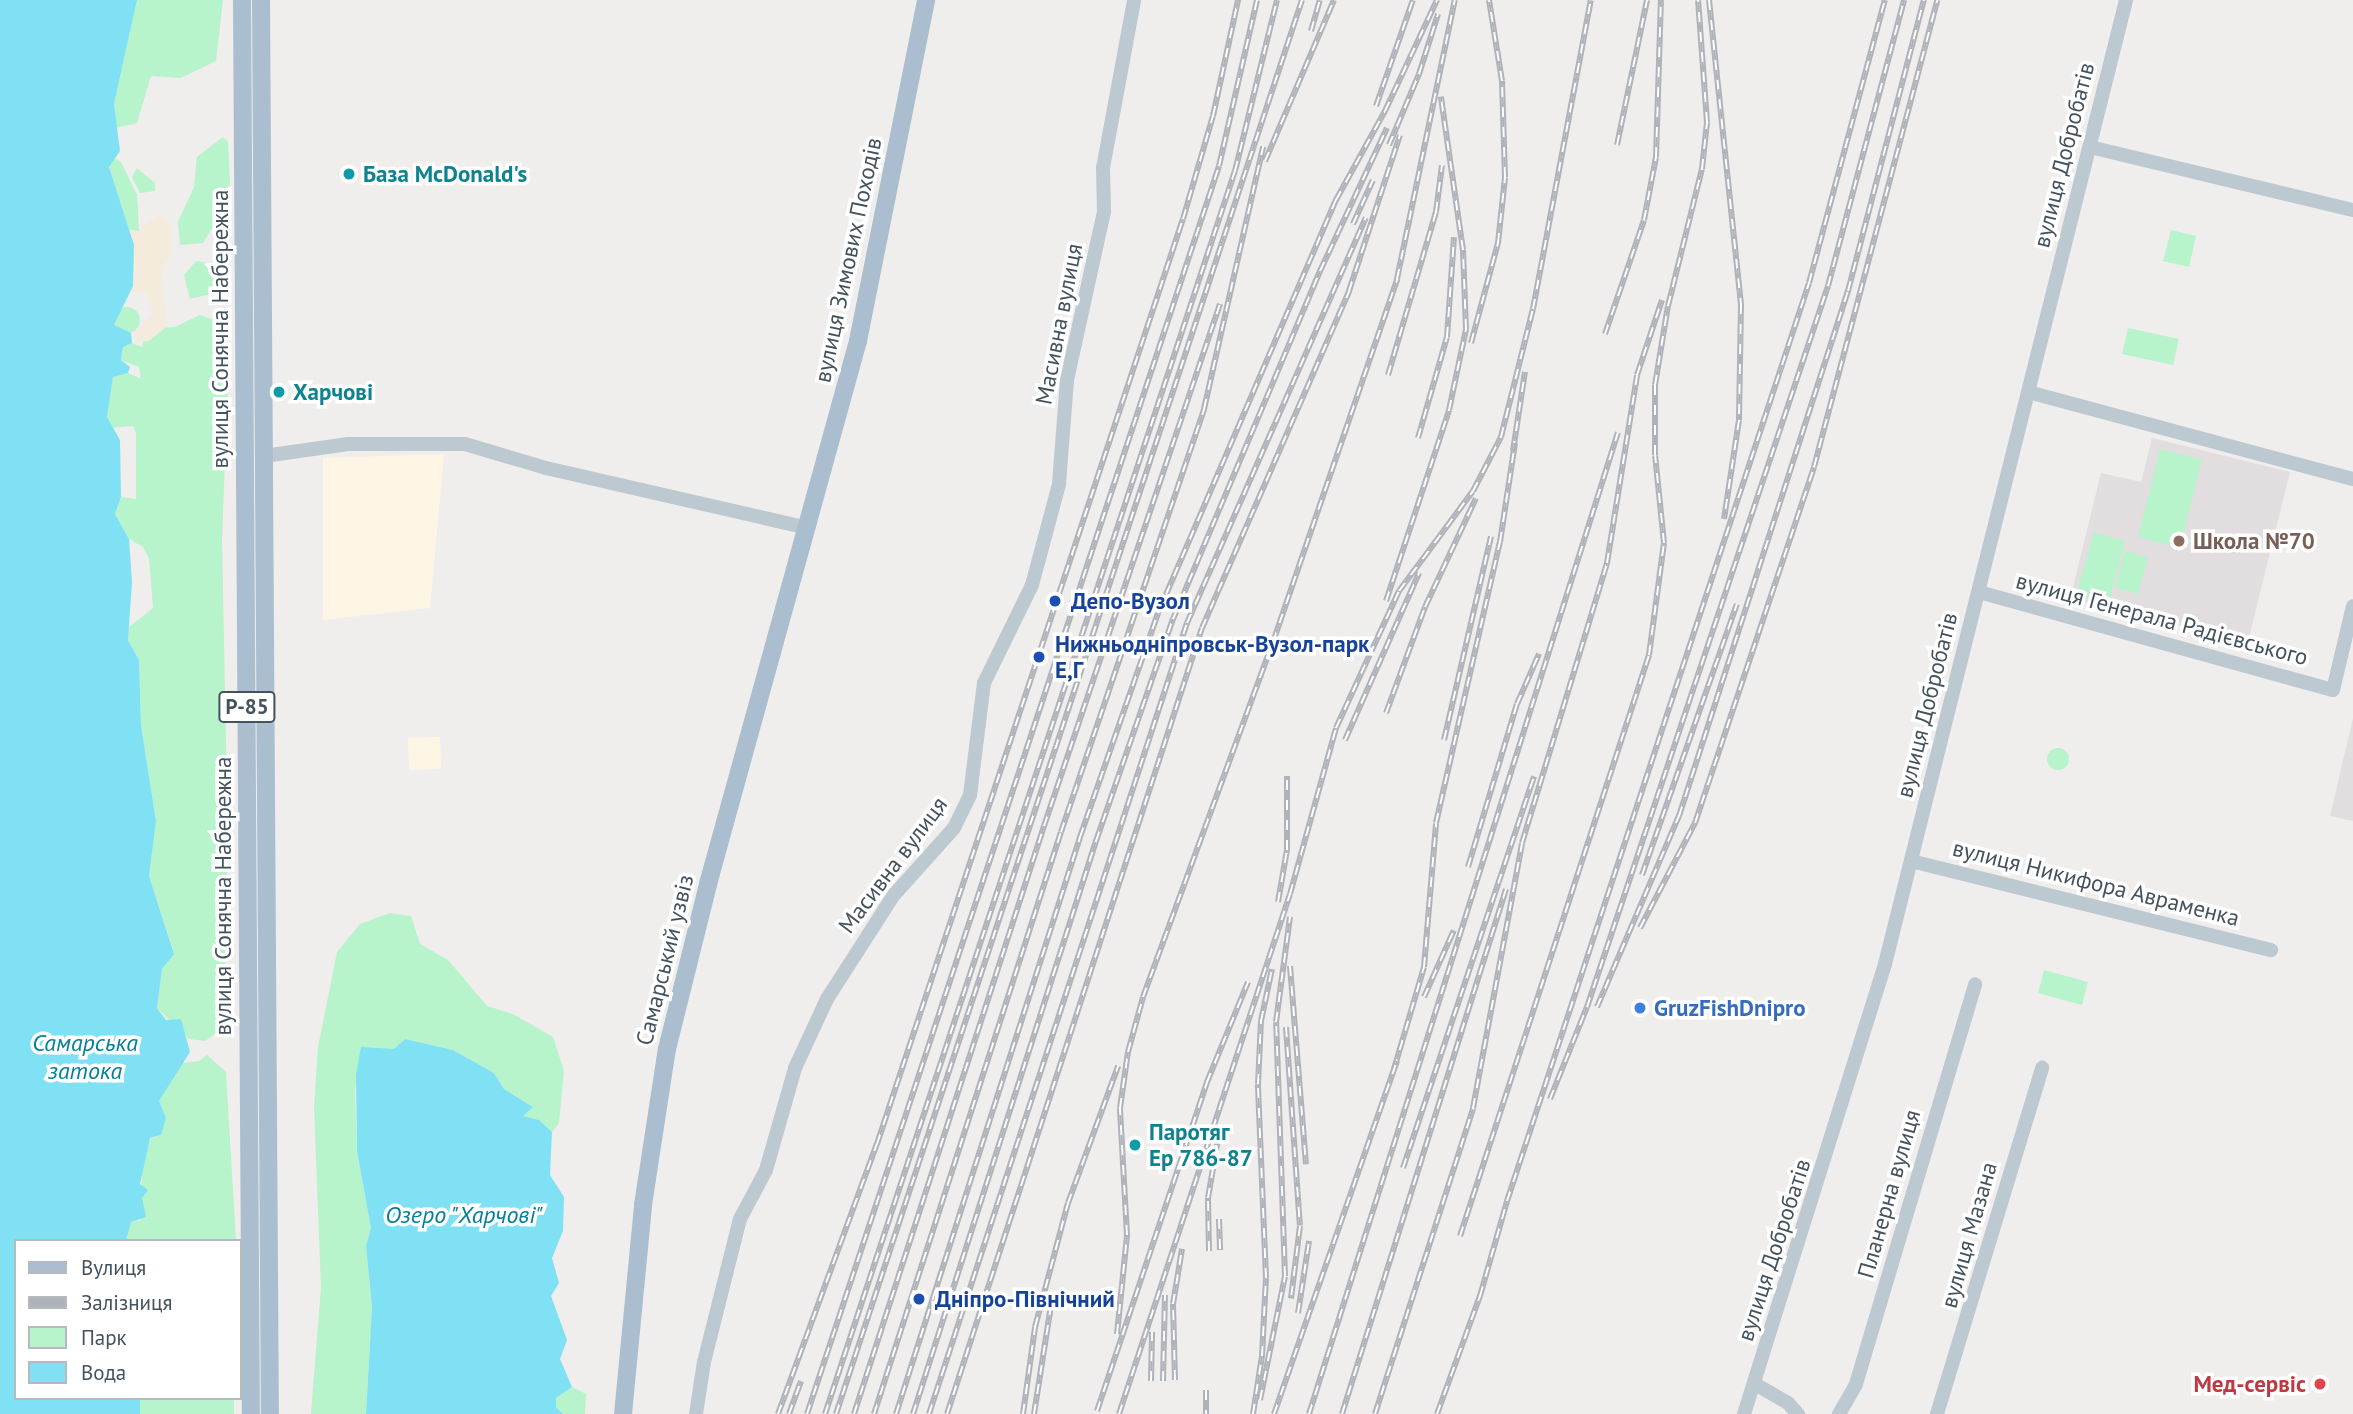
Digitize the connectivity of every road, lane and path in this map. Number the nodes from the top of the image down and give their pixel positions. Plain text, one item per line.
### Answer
1 (242, 0) edge
2 (261, 0) edge
3 (926, 0) edge
4 (1134, 0) edge
5 (2126, 0) edge
6 (2090, 147) junction
7 (2353, 210) edge
8 (2028, 392) junction
9 (264, 456) junction
10 (2353, 479) edge
11 (808, 528) junction
12 (1979, 592) junction
13 (2353, 606) edge
14 (1911, 861) junction
15 (2271, 950) dead end
16 (1975, 984) dead end
17 (2042, 1068) dead end
18 (1755, 1384) junction
19 (251, 1414) edge
20 (270, 1414) edge
21 (623, 1414) edge
22 (696, 1414) edge
23 (1744, 1414) edge
24 (1798, 1414) edge
25 (1839, 1414) edge
26 (1937, 1414) edge

1 - 19 main road, вулиця Сонячна Набережна / Р-85
2 - 9 main road, вулиця Сонячна Набережна / Р-85
3 - 11 main road, вулиця Зимових Походів
4 - 22 street, Масивна вулиця
5 - 6 street, вулиця Добробатів
6 - 7 street
6 - 8 street, вулиця Добробатів
8 - 10 street
8 - 12 street, вулиця Добробатів
9 - 11 street
9 - 20 main road, вулиця Сонячна Набережна / Р-85
11 - 21 main road, Самарський узвіз
12 - 13 street, вулиця Генерала Радієвського
12 - 14 street, вулиця Добробатів
14 - 15 street, вулиця Никифора Авраменка
14 - 18 street, вулиця Добробатів
16 - 25 street, Планерна вулиця
17 - 26 street, вулиця Мазана
18 - 23 street, вулиця Добробатів
18 - 24 street

